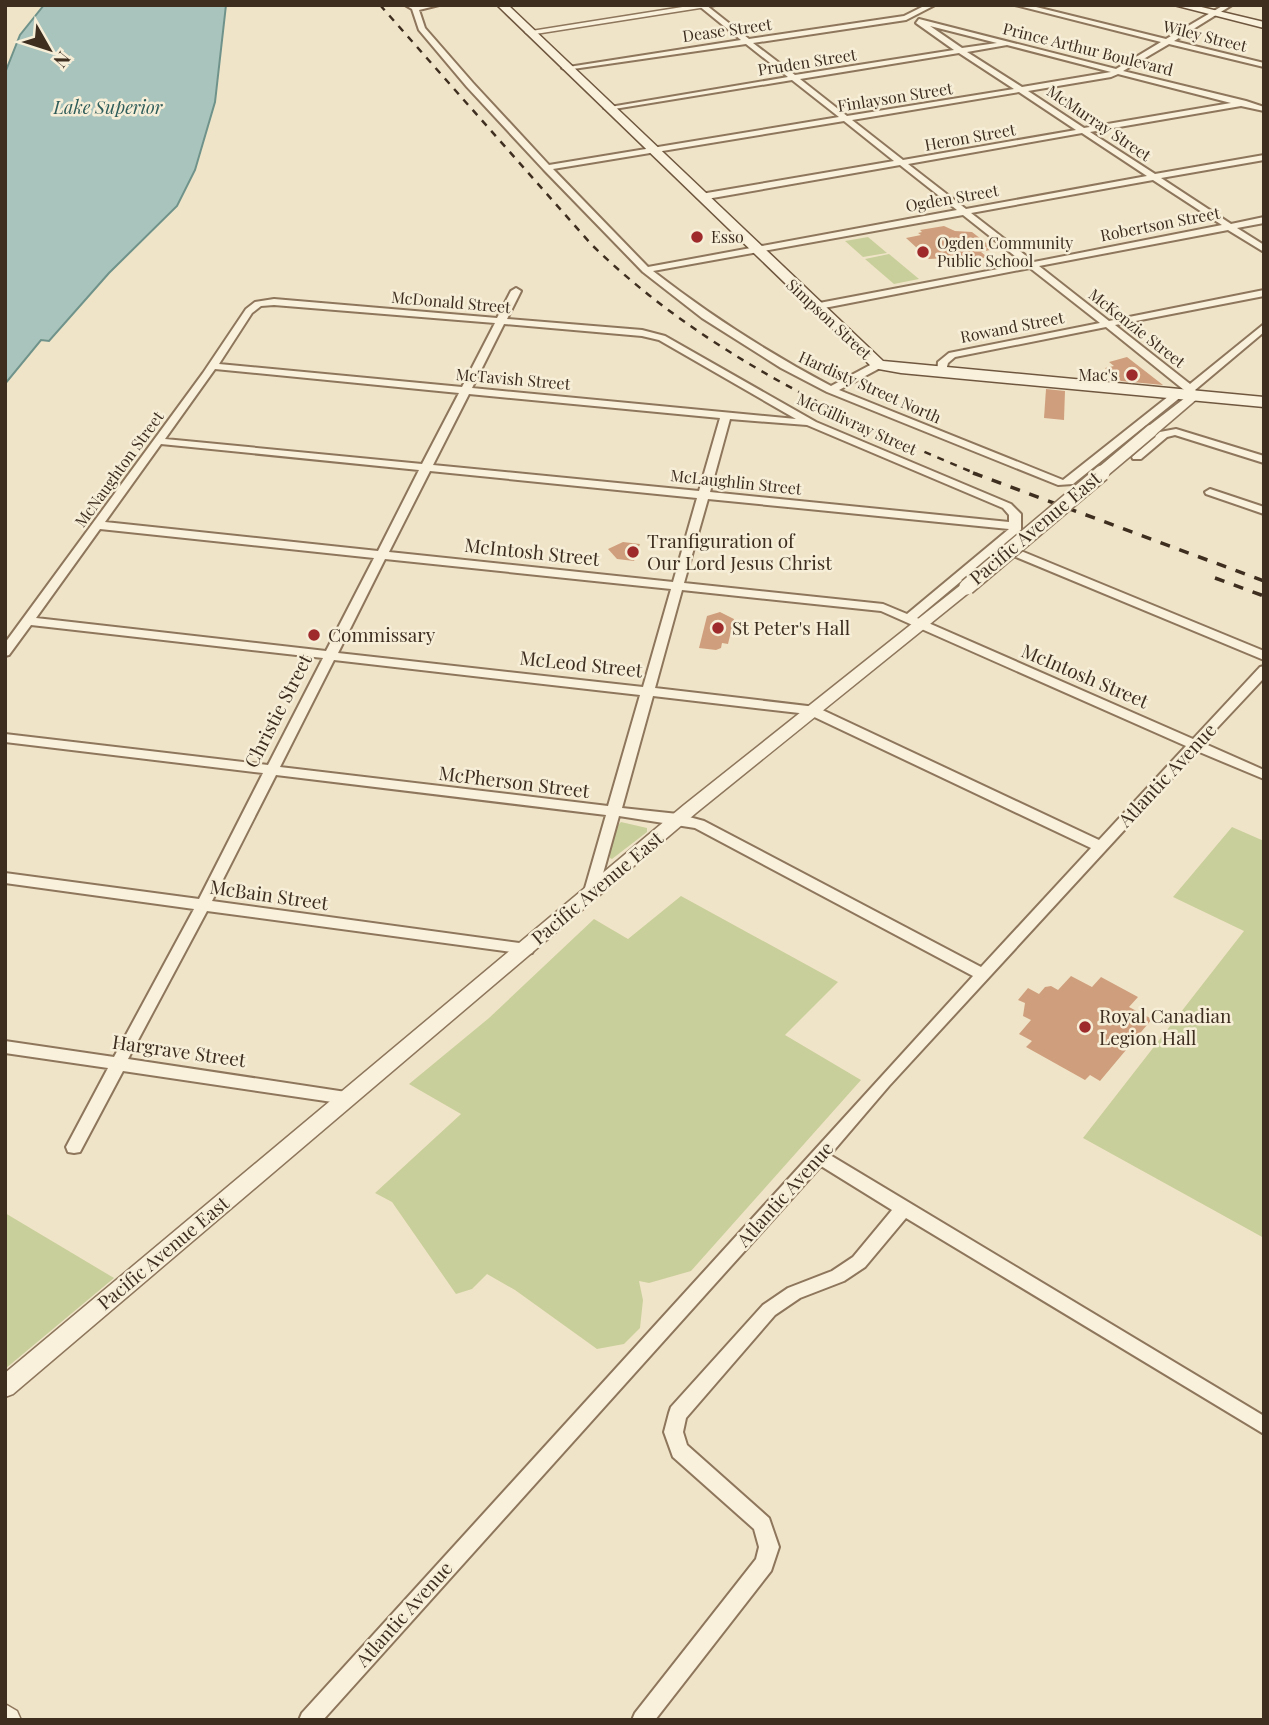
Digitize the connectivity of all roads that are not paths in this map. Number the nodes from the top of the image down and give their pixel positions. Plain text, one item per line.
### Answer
1 (436, 5) edge
2 (502, 5) edge
3 (715, 5) edge
4 (932, 5) edge
5 (1018, 5) edge
6 (1179, 5) edge
7 (1229, 5) edge
8 (702, 6) edge
9 (411, 7) edge
10 (1215, 14) junction
11 (906, 18) junction
12 (919, 21) junction
13 (1264, 25) edge
14 (529, 32) junction
15 (746, 41) junction
16 (1168, 41) junction
17 (1009, 43) junction
18 (961, 51) junction
19 (1264, 65) edge
20 (566, 68) junction
21 (1118, 72) junction
22 (793, 79) junction
23 (1024, 90) junction
24 (1243, 103) junction
25 (608, 108) junction
26 (1264, 108) edge
27 (844, 119) junction
28 (1084, 131) junction
29 (653, 150) junction
30 (1264, 157) edge
31 (901, 163) junction
32 (547, 168) junction
33 (1155, 177) junction
34 (701, 197) junction
35 (964, 212) junction
36 (1264, 220) edge
37 (1229, 227) junction
38 (1264, 249) edge
39 (758, 250) junction
40 (1031, 264) junction
41 (646, 270) junction
42 (516, 291) dead end
43 (1264, 293) edge
44 (258, 304) joint
45 (814, 307) junction
46 (500, 322) junction
47 (1107, 324) junction
48 (1264, 327) edge
49 (642, 333) joint
50 (878, 365) junction
51 (212, 366) junction
52 (941, 372) junction
53 (831, 390) junction
54 (467, 391) junction
55 (1187, 393) junction
56 (1264, 402) edge
57 (726, 415) junction
58 (812, 424) junction
59 (158, 441) junction
60 (1137, 457) dead end
61 (1264, 460) edge
62 (427, 468) junction
63 (1210, 492) dead end
64 (705, 495) junction
65 (1264, 511) edge
66 (97, 525) junction
67 (1015, 528) junction
68 (381, 555) junction
69 (678, 586) junction
70 (27, 621) junction
71 (914, 623) junction
72 (5, 652) edge
73 (330, 656) junction
74 (1264, 656) edge
75 (1264, 670) edge
76 (646, 691) junction
77 (811, 710) junction
78 (5, 738) edge
79 (1195, 745) junction
80 (271, 771) junction
81 (1264, 775) edge
82 (611, 813) junction
83 (678, 819) junction
84 (1101, 847) junction
85 (5, 878) edge
86 (590, 895) junction
87 (203, 905) junction
88 (527, 949) junction
89 (982, 974) junction
90 (5, 1047) edge
91 (121, 1063) junction
92 (346, 1098) junction
93 (74, 1147) dead end
94 (819, 1157) junction
95 (904, 1208) junction
96 (5, 1387) edge
97 (1264, 1426) edge
98 (309, 1720) edge
99 (642, 1720) edge

1 - 9 street
2 - 14 main road, Simpson Street
3 - 8 street
4 - 11 street, Dease Street
5 - 16 street, Wiley Street
6 - 10 main road
7 - 10 street, Finlayson Street
8 - 14 street
8 - 15 street, McKenzie Street
9 - 32 street, Hardisty Street North
10 - 13 main road
10 - 16 street, Finlayson Street
11 - 12 street, Prince Arthur Boulevard
11 - 15 street, Dease Street
12 - 17 street, Prince Arthur Boulevard
12 - 18 street, McMurray Street
14 - 20 main road, Simpson Street
15 - 20 street, Dease Street
15 - 22 street, McKenzie Street
16 - 19 street, Wiley Street
16 - 21 street, Finlayson Street
17 - 18 street, Pruden Street
17 - 21 street, Prince Arthur Boulevard
18 - 22 street, Pruden Street
18 - 23 street, McMurray Street
20 - 25 main road, Simpson Street
21 - 23 street, Finlayson Street
21 - 24 street, Prince Arthur Boulevard
22 - 25 street, Pruden Street
22 - 27 street, McKenzie Street
23 - 27 street, Finlayson Street
23 - 28 street, McMurray Street
24 - 26 street, Prince Arthur Boulevard
24 - 28 street, Heron Street
25 - 29 main road, Simpson Street
27 - 29 street, Finlayson Street
27 - 31 street, McKenzie Street
28 - 31 street, Heron Street
28 - 33 street, McMurray Street
29 - 32 street, Finlayson Street
29 - 34 main road, Simpson Street
30 - 33 street, Ogden Street
31 - 34 street, Heron Street
31 - 35 street, McKenzie Street
32 - 41 street, Hardisty Street North
33 - 35 street, Ogden Street
33 - 37 street, McMurray Street
34 - 39 main road, Simpson Street
35 - 39 street, Ogden Street
35 - 40 street, McKenzie Street
36 - 37 street, Robertson Street
37 - 38 street, McMurray Street
37 - 40 street, Robertson Street
39 - 41 street, Ogden Street
39 - 45 main road, Simpson Street
40 - 45 street, Robertson Street
40 - 47 street, McKenzie Street
41 - 53 street, Hardisty Street North
42 - 46 street, Christie Street
43 - 47 street, Rowand Street
44 - 46 street, McDonald Street
44 - 51 street, McNaughton Street
45 - 50 main road, Simpson Street
46 - 49 street, McDonald Street
46 - 54 street, Christie Street
47 - 52 street, Rowand Street
47 - 55 street, McKenzie Street
48 - 55 street
49 - 58 street, McGillivray Street
50 - 52 main road, Simpson Street
50 - 53 street
51 - 54 street, McTavish Street
51 - 59 street, McNaughton Street
52 - 55 main road, Simpson Street
53 - 55 street, Hardisty Street North
54 - 57 street, McTavish Street
54 - 62 street, Christie Street
55 - 56 main road, Simpson Street
55 - 71 street, Pacific Avenue East, bridge
57 - 58 street, McTavish Street
57 - 64 street
58 - 67 street, McGillivray Street
59 - 62 street, McLaughlin Street
59 - 66 street, McNaughton Street
60 - 61 street
62 - 64 street, McLaughlin Street
62 - 68 street, Christie Street
63 - 65 street
64 - 67 street, McLaughlin Street
64 - 69 street
66 - 68 street, McIntosh Street
66 - 70 street, McNaughton Street
67 - 71 street
67 - 74 street
68 - 69 street, McIntosh Street
68 - 73 street, Christie Street
69 - 71 street, McIntosh Street
69 - 76 street
70 - 72 street, McNaughton Street
70 - 73 street, McLeod Street
71 - 77 street, Pacific Avenue East
71 - 79 street, McIntosh Street
73 - 76 street, McLeod Street
73 - 80 street, Christie Street
75 - 79 street, Atlantic Avenue
76 - 77 street, McLeod Street
76 - 82 street
77 - 83 street, Pacific Avenue East
77 - 84 street, McLeod Street
78 - 80 street, McPherson Street
79 - 81 street, McIntosh Street
79 - 84 street, Atlantic Avenue
80 - 82 street, McPherson Street
80 - 87 street, Christie Street
82 - 83 street, McPherson Street
82 - 86 street
83 - 86 street, Pacific Avenue East
83 - 89 street, McPherson Street
84 - 89 street, Atlantic Avenue
85 - 87 street, McBain Street
86 - 88 street, Pacific Avenue East
87 - 88 street, McBain Street
87 - 91 street, Christie Street
88 - 92 street, Pacific Avenue East
89 - 94 street, Atlantic Avenue
90 - 91 street, Hargrave Street
91 - 92 street, Hargrave Street
91 - 93 street, Christie Street
92 - 96 street, Pacific Avenue East
94 - 95 street
94 - 98 street, Atlantic Avenue
95 - 97 street
95 - 99 street

